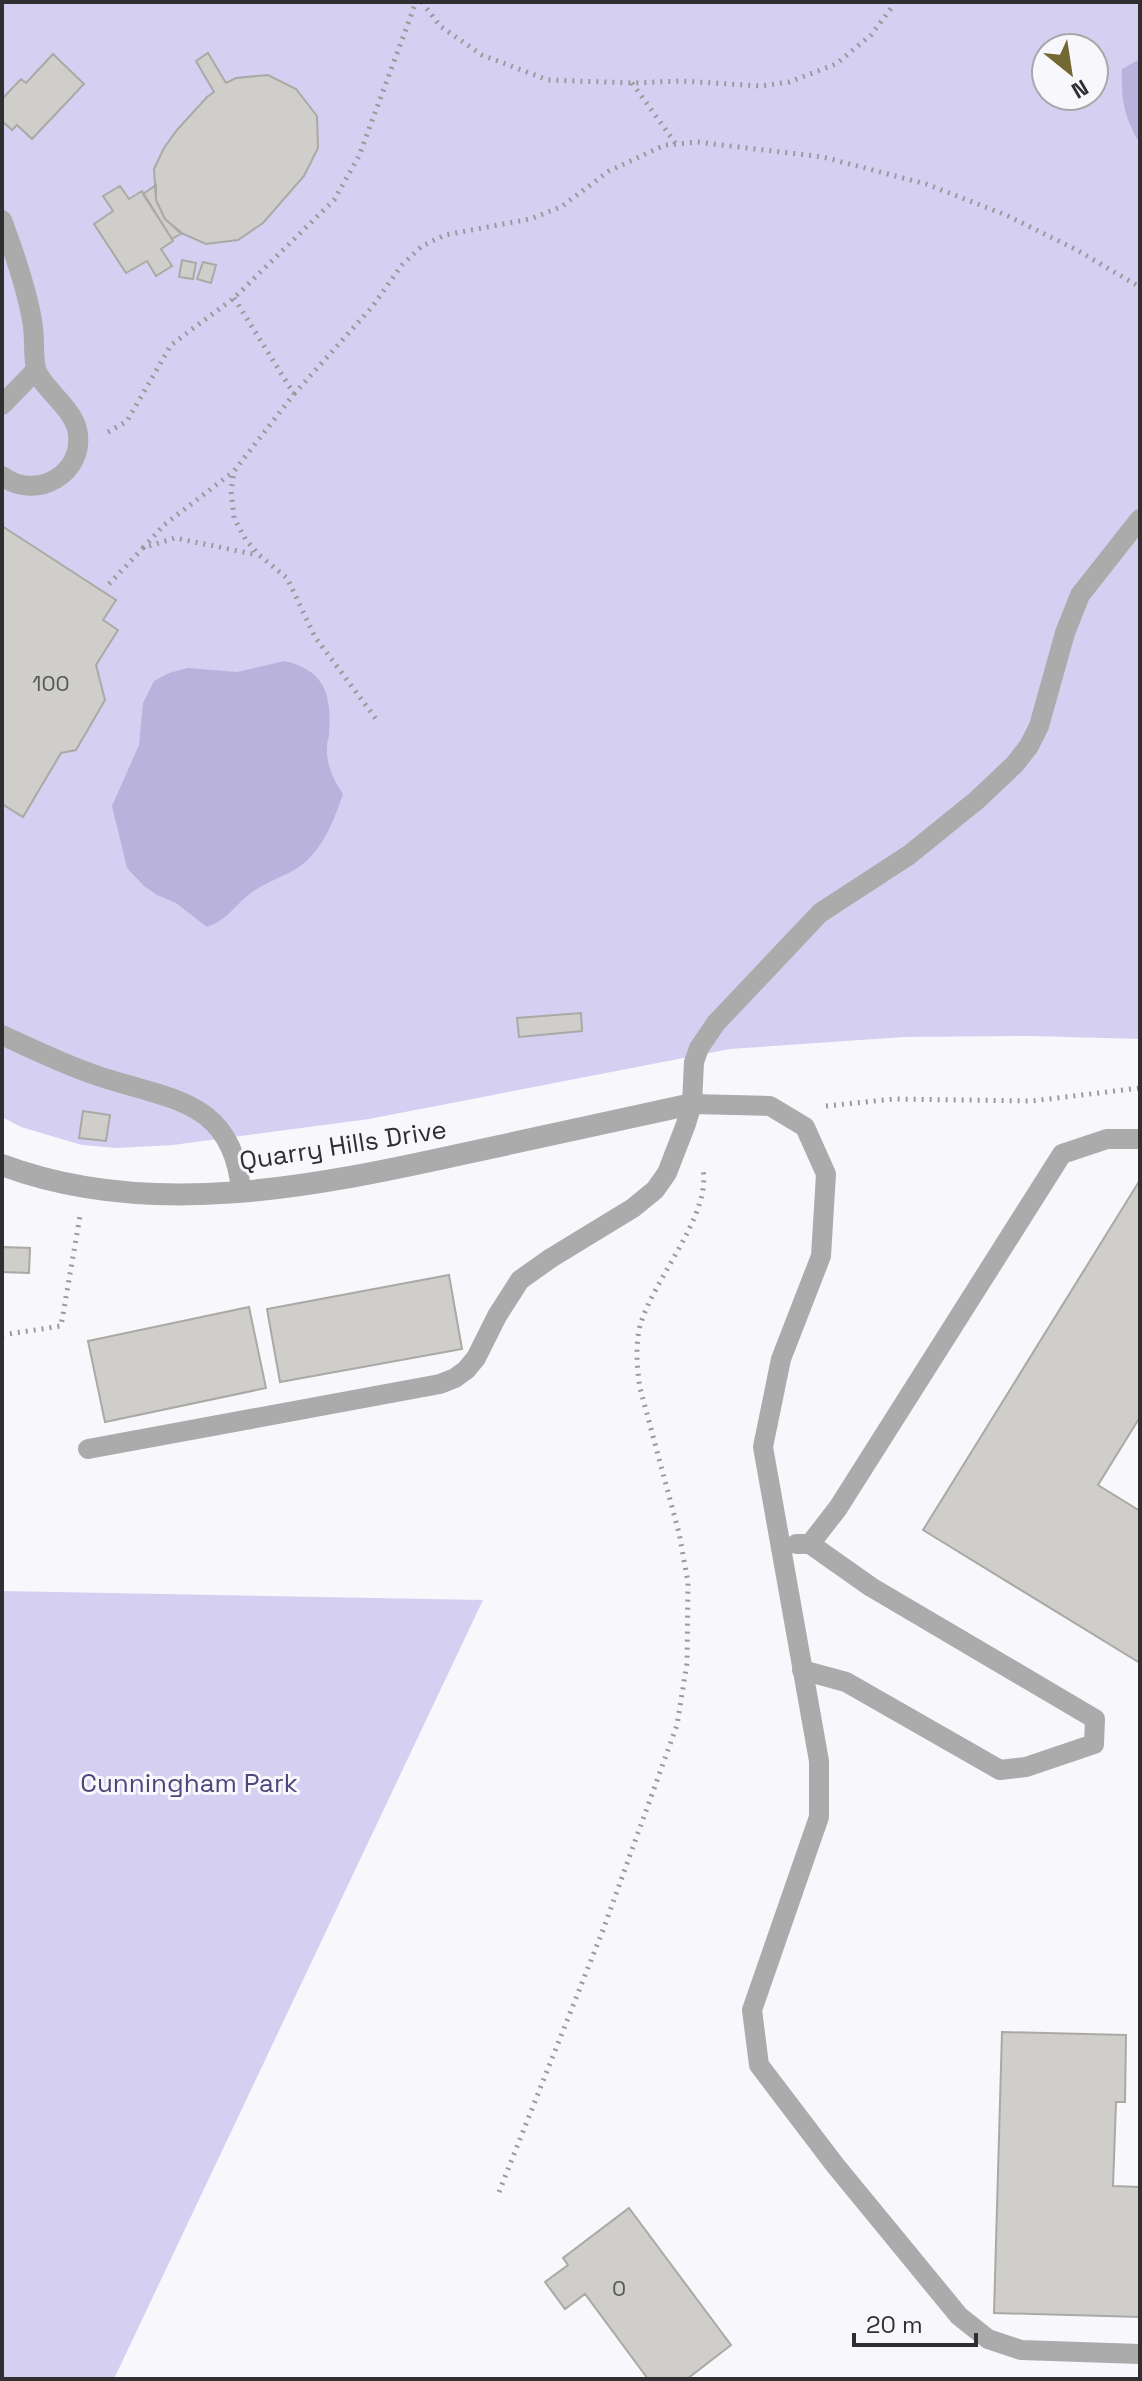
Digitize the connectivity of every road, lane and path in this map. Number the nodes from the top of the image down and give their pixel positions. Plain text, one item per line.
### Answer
1 (419, 2) edge
2 (893, 2) edge
3 (632, 83) junction
4 (676, 144) junction
5 (2, 220) edge
6 (6, 246) edge
7 (1140, 287) edge
8 (234, 298) junction
9 (36, 370) junction
10 (294, 394) junction
11 (2, 405) edge
12 (78, 439) junction
13 (234, 471) junction
14 (2, 476) edge
15 (1140, 519) edge
16 (143, 548) junction
17 (259, 555) junction
18 (109, 584) dead end
19 (379, 723) dead end
20 (2, 1035) edge
21 (1140, 1088) edge
22 (689, 1114) junction
23 (805, 1127) junction
24 (1140, 1139) edge
25 (2, 1165) edge
26 (85, 1188) junction
27 (241, 1191) junction
28 (2, 1335) edge
29 (88, 1449) dead end
30 (810, 1544) junction
31 (780, 1545) junction
32 (802, 1670) junction
33 (499, 2192) dead end
34 (1140, 2354) edge

1 - 3 path
1 - 8 path
2 - 3 path
3 - 4 path
4 - 7 path
4 - 10 path
5 - 6 lane
6 - 9 lane
8 - 10 path
8 - 12 path
9 - 11 lane
9 - 12 lane
10 - 13 path
12 - 14 lane
13 - 16 path
13 - 17 path
15 - 22 lane
16 - 17 path
16 - 18 path
17 - 19 path
20 - 27 lane
21 - 23 path
22 - 23 lane
22 - 27 street, Quarry Hills Drive
22 - 29 lane
22 - 33 path
23 - 31 lane
24 - 30 lane
25 - 26 street, Quarry Hills Drive
26 - 27 street, Quarry Hills Drive
26 - 28 path
30 - 31 lane
30 - 32 lane
31 - 32 lane
32 - 34 lane

